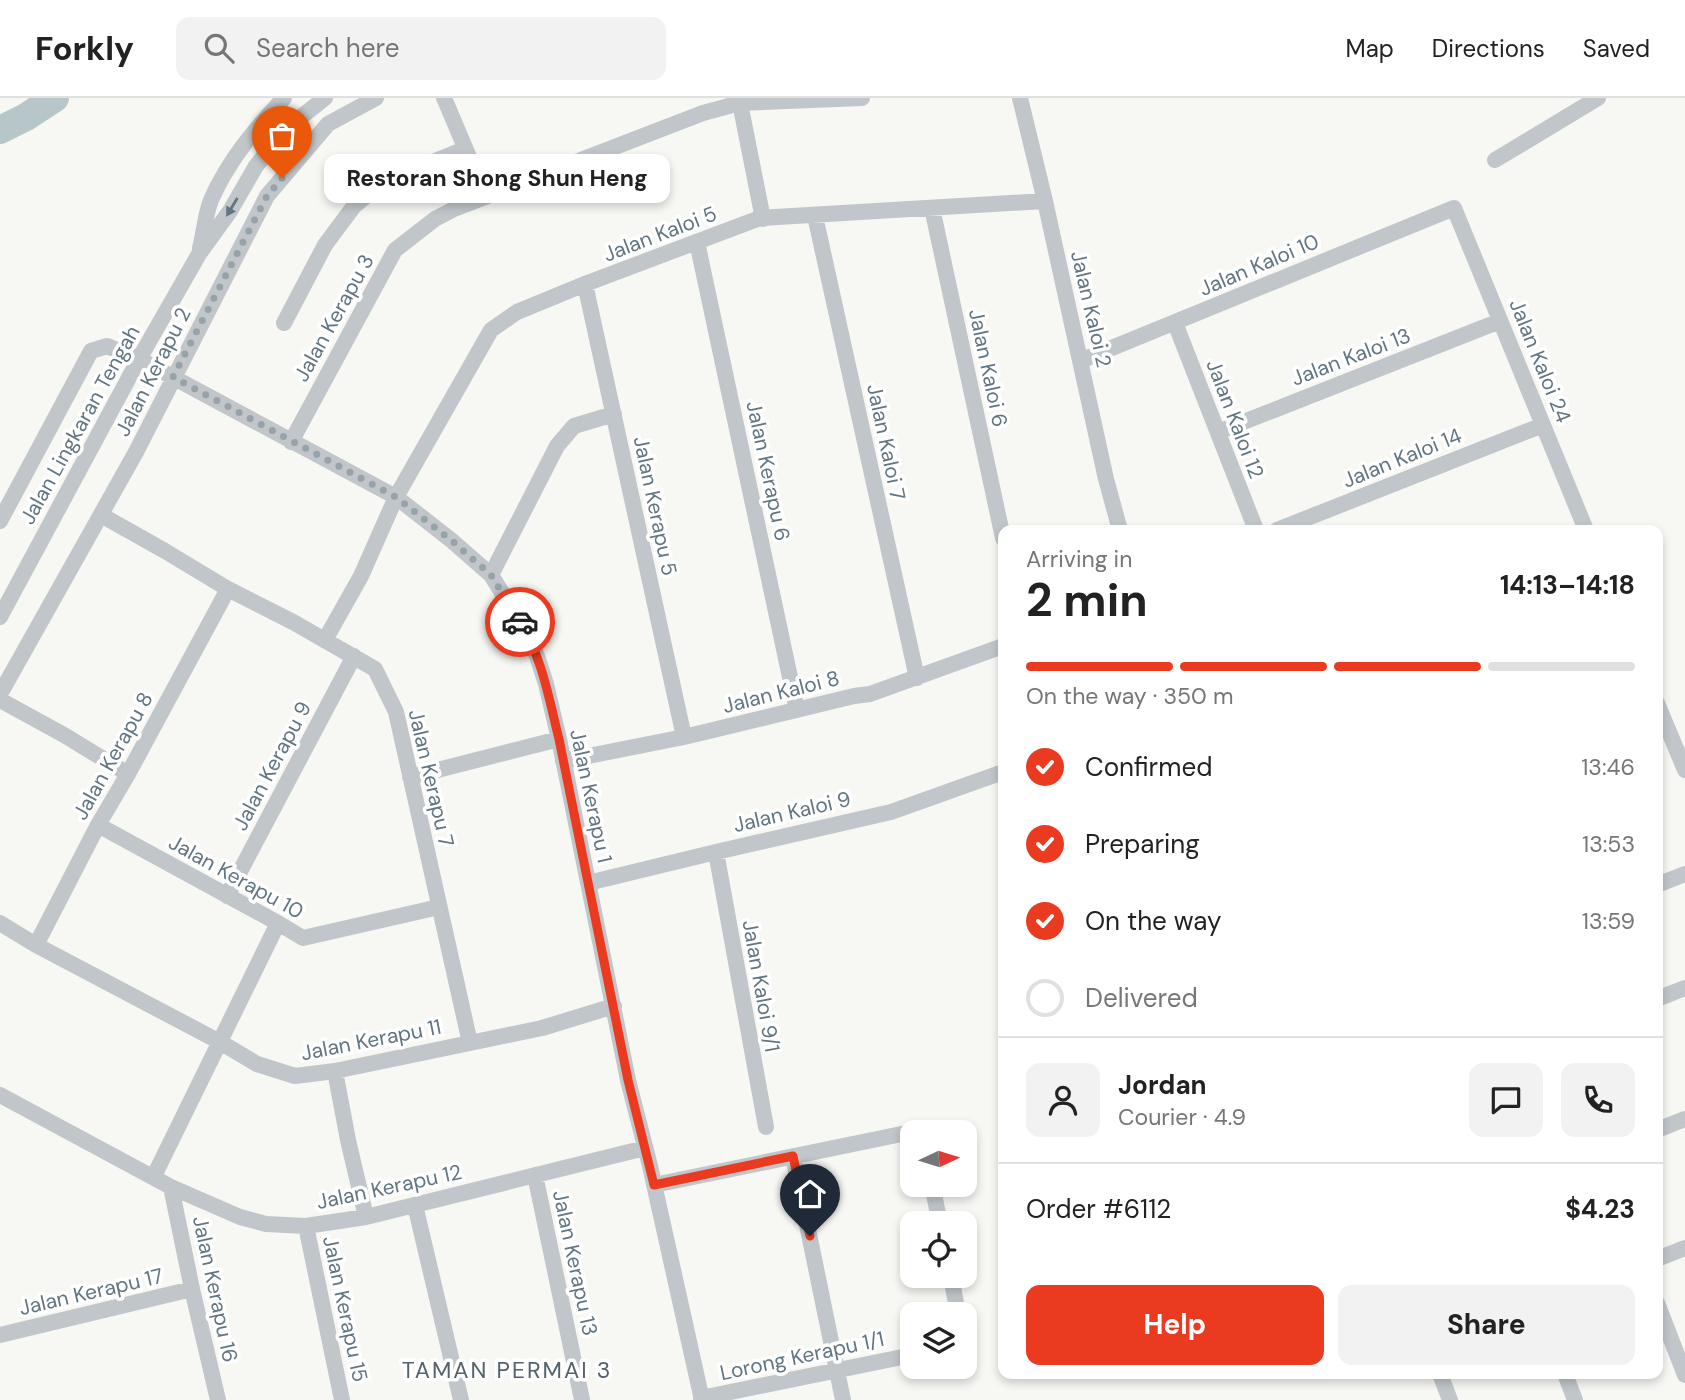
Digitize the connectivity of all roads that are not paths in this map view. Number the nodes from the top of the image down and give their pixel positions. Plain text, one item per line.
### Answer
1 (284, 98) edge
2 (325, 98) edge
3 (376, 98) edge
4 (444, 98) edge
5 (862, 98) edge
6 (1020, 98) edge
7 (1598, 98) edge
8 (739, 101) edge
9 (465, 149) junction
10 (1495, 160) dead end
11 (486, 197) junction
12 (1045, 201) junction
13 (932, 208) junction
14 (1454, 208) joint
15 (815, 216) junction
16 (763, 219) junction
17 (697, 242) junction
18 (199, 254) junction
19 (586, 284) junction
20 (1500, 321) junction
21 (284, 323) dead end
22 (1175, 323) junction
23 (139, 359) junction
24 (1080, 361) junction
25 (173, 377) junction
26 (614, 414) junction
27 (1543, 425) junction
28 (1218, 432) junction
29 (291, 442) junction
30 (396, 497) junction
31 (101, 515) junction
32 (0, 521) edge
33 (1000, 525) edge
34 (1118, 525) edge
35 (1254, 525) edge
36 (1290, 525) edge
37 (1584, 525) edge
38 (491, 575) junction
39 (228, 589) junction
40 (0, 617) edge
41 (325, 640) junction
42 (998, 648) edge
43 (354, 656) junction
44 (917, 678) junction
45 (0, 694) edge
46 (0, 700) edge
47 (797, 710) junction
48 (1663, 717) edge
49 (684, 737) junction
50 (559, 739) junction
51 (563, 761) junction
52 (1685, 770) edge
53 (128, 774) junction
54 (998, 774) edge
55 (410, 777) junction
56 (98, 825) junction
57 (716, 852) junction
58 (1685, 874) edge
59 (588, 883) junction
60 (1663, 883) edge
61 (227, 896) junction
62 (439, 906) junction
63 (0, 923) edge
64 (278, 923) junction
65 (36, 945) junction
66 (1685, 988) edge
67 (1663, 997) edge
68 (614, 1006) junction
69 (220, 1042) junction
70 (470, 1043) junction
71 (335, 1071) junction
72 (0, 1096) edge
73 (1685, 1119) edge
74 (766, 1127) dead end
75 (1663, 1128) edge
76 (900, 1135) edge
77 (645, 1148) junction
78 (793, 1156) junction
79 (535, 1175) junction
80 (155, 1177) junction
81 (654, 1185) junction
82 (171, 1187) junction
83 (415, 1205) junction
84 (366, 1217) junction
85 (306, 1226) junction
86 (1685, 1248) edge
87 (1663, 1257) edge
88 (192, 1289) junction
89 (1663, 1318) edge
90 (0, 1335) edge
91 (900, 1357) edge
92 (837, 1370) junction
93 (1685, 1375) edge
94 (1442, 1379) edge
95 (1567, 1379) edge
96 (702, 1399) edge
97 (218, 1400) edge
98 (342, 1400) edge
99 (461, 1400) edge
100 (582, 1400) edge
101 (843, 1400) edge
102 (1450, 1400) edge
103 (1575, 1400) edge

1 - 18 street, Jalan Lingkaran Tengah
2 -> 18 street, Jalan Lingkaran Tengah
3 - 25 street, Jalan Kerapu 2
4 - 9 street
5 - 8 street, Jalan Kerapu 3
6 - 12 street, Jalan Kaloi 2
7 - 10 street
8 - 11 street, Jalan Kerapu 3
8 - 16 street
9 - 11 street
9 - 21 street
11 - 29 street, Jalan Kerapu 3
12 - 13 street, Jalan Kaloi 5
12 - 24 street, Jalan Kaloi 2
13 - 15 street, Jalan Kaloi 5
13 - 33 street, Jalan Kaloi 6
14 - 20 street, Jalan Kaloi 24
14 - 22 street, Jalan Kaloi 10
15 - 16 street, Jalan Kaloi 5
15 - 44 street, Jalan Kaloi 7
16 - 17 street, Jalan Kaloi 5
17 - 19 street, Jalan Kaloi 5
17 - 47 street, Jalan Kerapu 6
18 - 23 street, Jalan Lingkaran Tengah
19 - 26 street, Jalan Kerapu 5
19 - 30 street, Jalan Kaloi 5
20 - 27 street, Jalan Kaloi 24
20 - 28 street, Jalan Kaloi 13
22 - 24 street, Jalan Kaloi 10
22 - 28 street, Jalan Kaloi 12
23 - 25 street, Jalan Kerapu 1
23 - 32 street, Jalan Kerapu 1
23 - 40 street, Jalan Lingkaran Tengah
24 - 34 street, Jalan Kaloi 2
25 - 29 street, Jalan Kerapu 1
25 - 31 street, Jalan Kerapu 2
26 - 38 street
26 - 49 street, Jalan Kerapu 5
27 - 36 street, Jalan Kaloi 14
27 - 37 street, Jalan Kaloi 24
28 - 35 street, Jalan Kaloi 12
29 - 30 street, Jalan Kerapu 1
30 - 38 street, Jalan Kerapu 1
30 - 41 street, Jalan Kaloi 5
31 - 39 street, Jalan Kerapu 7
31 - 45 street, Jalan Kerapu 2
38 - 50 street, Jalan Kerapu 1
39 - 41 street, Jalan Kerapu 7
39 - 53 street, Jalan Kerapu 8
41 - 43 street, Jalan Kerapu 7
42 - 44 street, Jalan Kaloi 8
43 - 55 street, Jalan Kerapu 7
43 - 61 street, Jalan Kerapu 9
44 - 47 street, Jalan Kaloi 8
46 - 53 street
47 - 49 street, Jalan Kaloi 8
48 - 52 street
49 - 51 street, Jalan Kaloi 8
50 - 51 street, Jalan Kerapu 1
50 - 55 street
51 - 59 street, Jalan Kerapu 1
53 - 56 street, Jalan Kerapu 8
54 - 57 street, Jalan Kaloi 9
55 - 62 street, Jalan Kerapu 7
56 - 61 street, Jalan Kerapu 10
56 - 65 street, Jalan Kerapu 8
57 - 59 street, Jalan Kaloi 9
57 - 74 street, Jalan Kaloi 9/1
58 - 60 street
59 - 68 street, Jalan Kerapu 1
61 - 64 street, Jalan Kerapu 10
62 - 64 street, Jalan Kerapu 10
62 - 70 street, Jalan Kerapu 7
63 - 65 street, Jalan Kerapu 11
64 - 69 street
65 - 69 street, Jalan Kerapu 11
66 - 67 street
68 - 70 street, Jalan Kerapu 11
68 - 77 street, Jalan Kerapu 1
69 - 71 street, Jalan Kerapu 11
69 - 80 street
70 - 71 street, Jalan Kerapu 11
71 - 84 street
72 - 80 street, Jalan Kerapu 12
73 - 75 street
76 - 78 street
77 - 79 street, Jalan Kerapu 12
77 - 81 street, Jalan Kerapu 1
78 - 81 street
78 - 92 street
79 - 83 street, Jalan Kerapu 12
79 - 100 street, Jalan Kerapu 13
80 - 82 street, Jalan Kerapu 12
81 - 96 street, Jalan Kerapu 1
82 - 85 street, Jalan Kerapu 12
82 - 88 street, Jalan Kerapu 16
83 - 84 street, Jalan Kerapu 12
83 - 99 street
84 - 85 street, Jalan Kerapu 12
85 - 98 street, Jalan Kerapu 15
86 - 87 street
88 - 90 street, Jalan Kerapu 17
88 - 97 street, Jalan Kerapu 16
89 - 93 street
91 - 92 street, Lorong Kerapu 1/1
92 - 96 street, Lorong Kerapu 1/1
92 - 101 street
94 - 102 street
95 - 103 street

